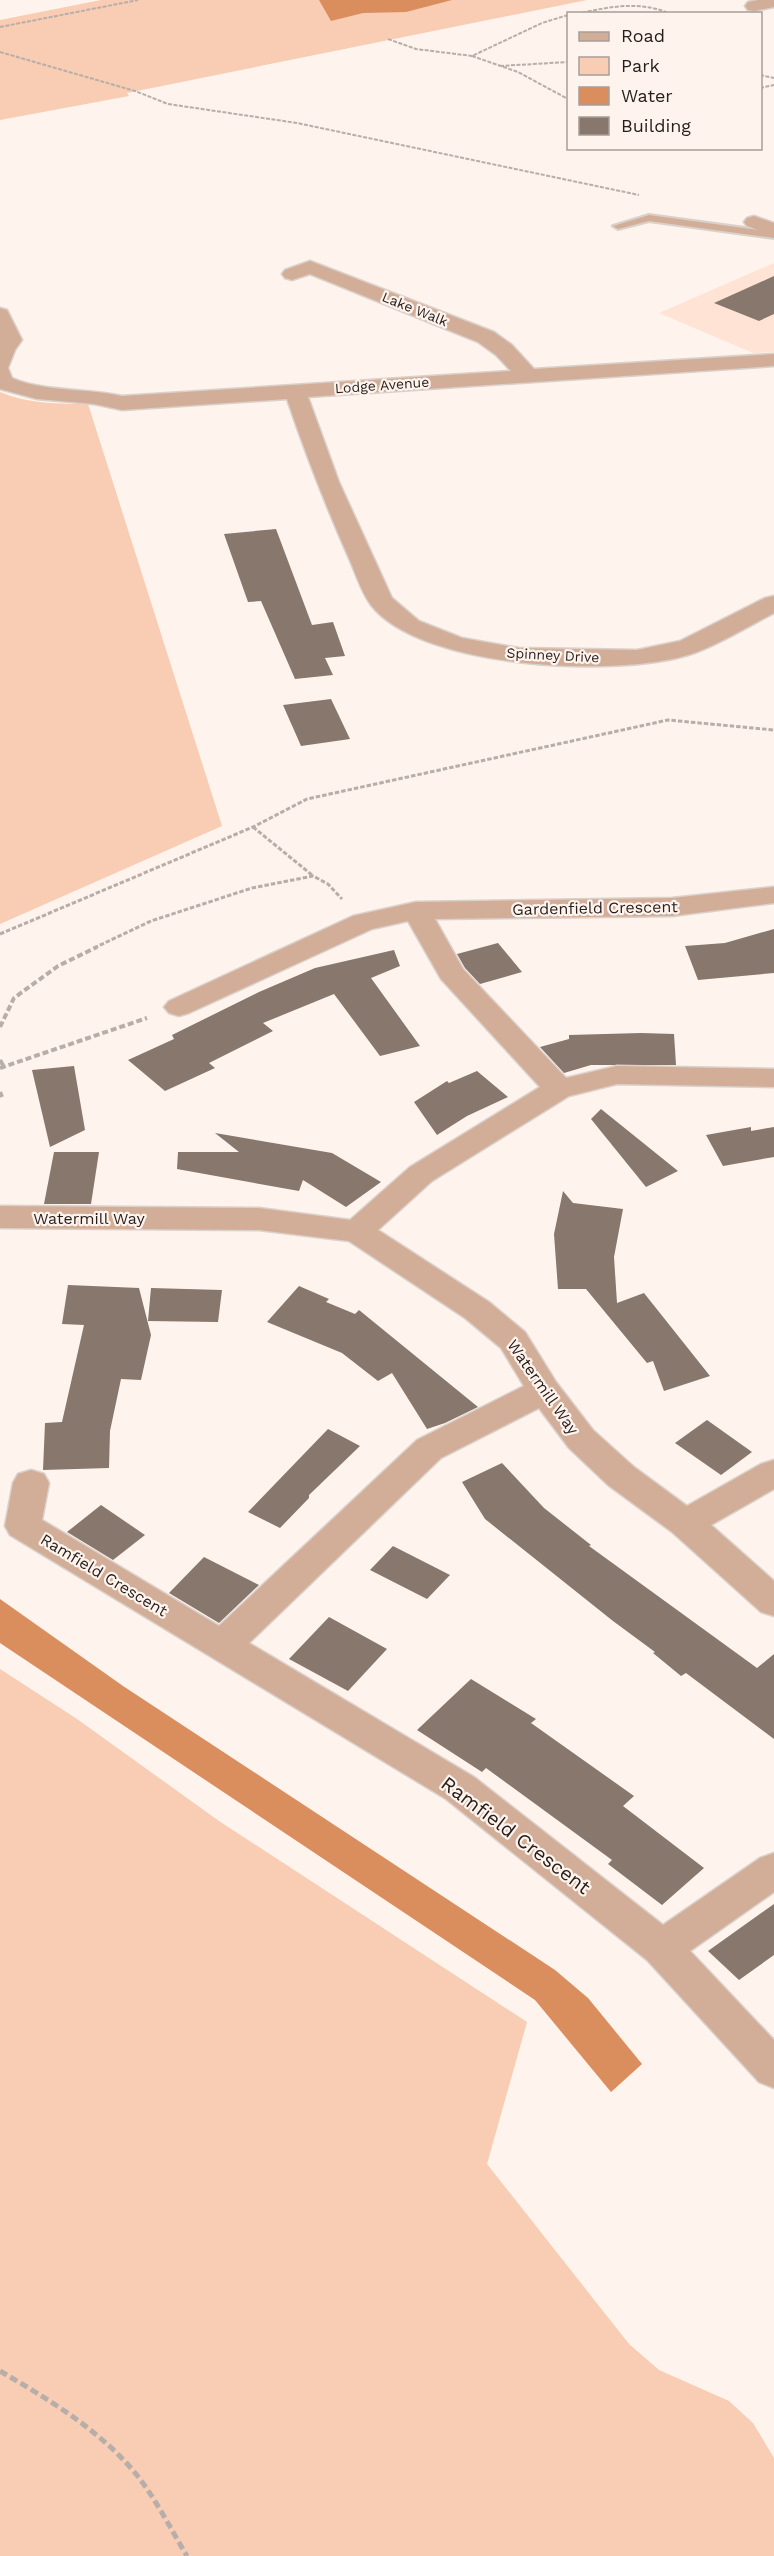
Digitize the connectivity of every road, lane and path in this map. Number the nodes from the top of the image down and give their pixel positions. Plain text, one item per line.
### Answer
1 (138, 0) edge
2 (774, 2) edge
3 (754, 6) dead end
4 (587, 12) edge
5 (668, 12) edge
6 (567, 15) edge
7 (0, 27) edge
8 (388, 39) dead end
9 (0, 52) edge
10 (472, 56) junction
11 (567, 62) edge
12 (497, 66) junction
13 (567, 99) edge
14 (610, 189) dead end
15 (753, 222) dead end
16 (618, 226) dead end
17 (774, 230) edge
18 (774, 235) edge
19 (292, 274) dead end
20 (0, 314) edge
21 (774, 360) edge
22 (0, 364) edge
23 (0, 373) edge
24 (527, 375) junction
25 (295, 391) junction
26 (774, 603) edge
27 (774, 730) edge
28 (253, 827) junction
29 (313, 876) junction
30 (774, 895) edge
31 (416, 911) junction
32 (363, 922) junction
33 (0, 934) edge
34 (178, 1007) joint
35 (0, 1027) edge
36 (0, 1060) edge
37 (2, 1068) edge
38 (774, 1078) edge
39 (559, 1089) junction
40 (0, 1092) edge
41 (2, 1097) dead end
42 (0, 1217) edge
43 (357, 1231) junction
44 (544, 1390) junction
45 (774, 1473) edge
46 (31, 1483) dead end
47 (685, 1523) junction
48 (774, 1602) edge
49 (223, 1645) junction
50 (774, 1870) edge
51 (662, 1948) junction
52 (774, 2069) edge
53 (0, 2371) edge
54 (187, 2556) edge

1 - 7 path
2 - 3 street
4 - 5 path
6 - 10 path
8 - 10 path
9 - 14 path
10 - 12 path
11 - 12 path
12 - 13 path
15 - 17 street
16 - 18 lane
19 - 24 street, Lake Walk
20 - 22 street
21 - 24 street, Lodge Avenue
23 - 25 street, Lodge Avenue
24 - 25 street, Lodge Avenue
25 - 26 street, Spinney Drive
27 - 28 path
28 - 29 path
28 - 33 path
29 - 32 path
29 - 35 path
30 - 31 street, Gardenfield Crescent
31 - 32 street, Gardenfield Crescent
31 - 39 street
32 - 34 street, Gardenfield Crescent
34 - 37 path
36 - 37 path
38 - 39 street
39 - 43 street
40 - 41 path
42 - 43 street, Watermill Way
43 - 44 street, Watermill Way
44 - 47 street, Watermill Way
44 - 49 street
45 - 47 street
46 - 49 street, Ramfield Crescent
47 - 48 street, Watermill Way
49 - 51 street, Ramfield Crescent
50 - 51 street
51 - 52 street, Ramfield Crescent
53 - 54 path

